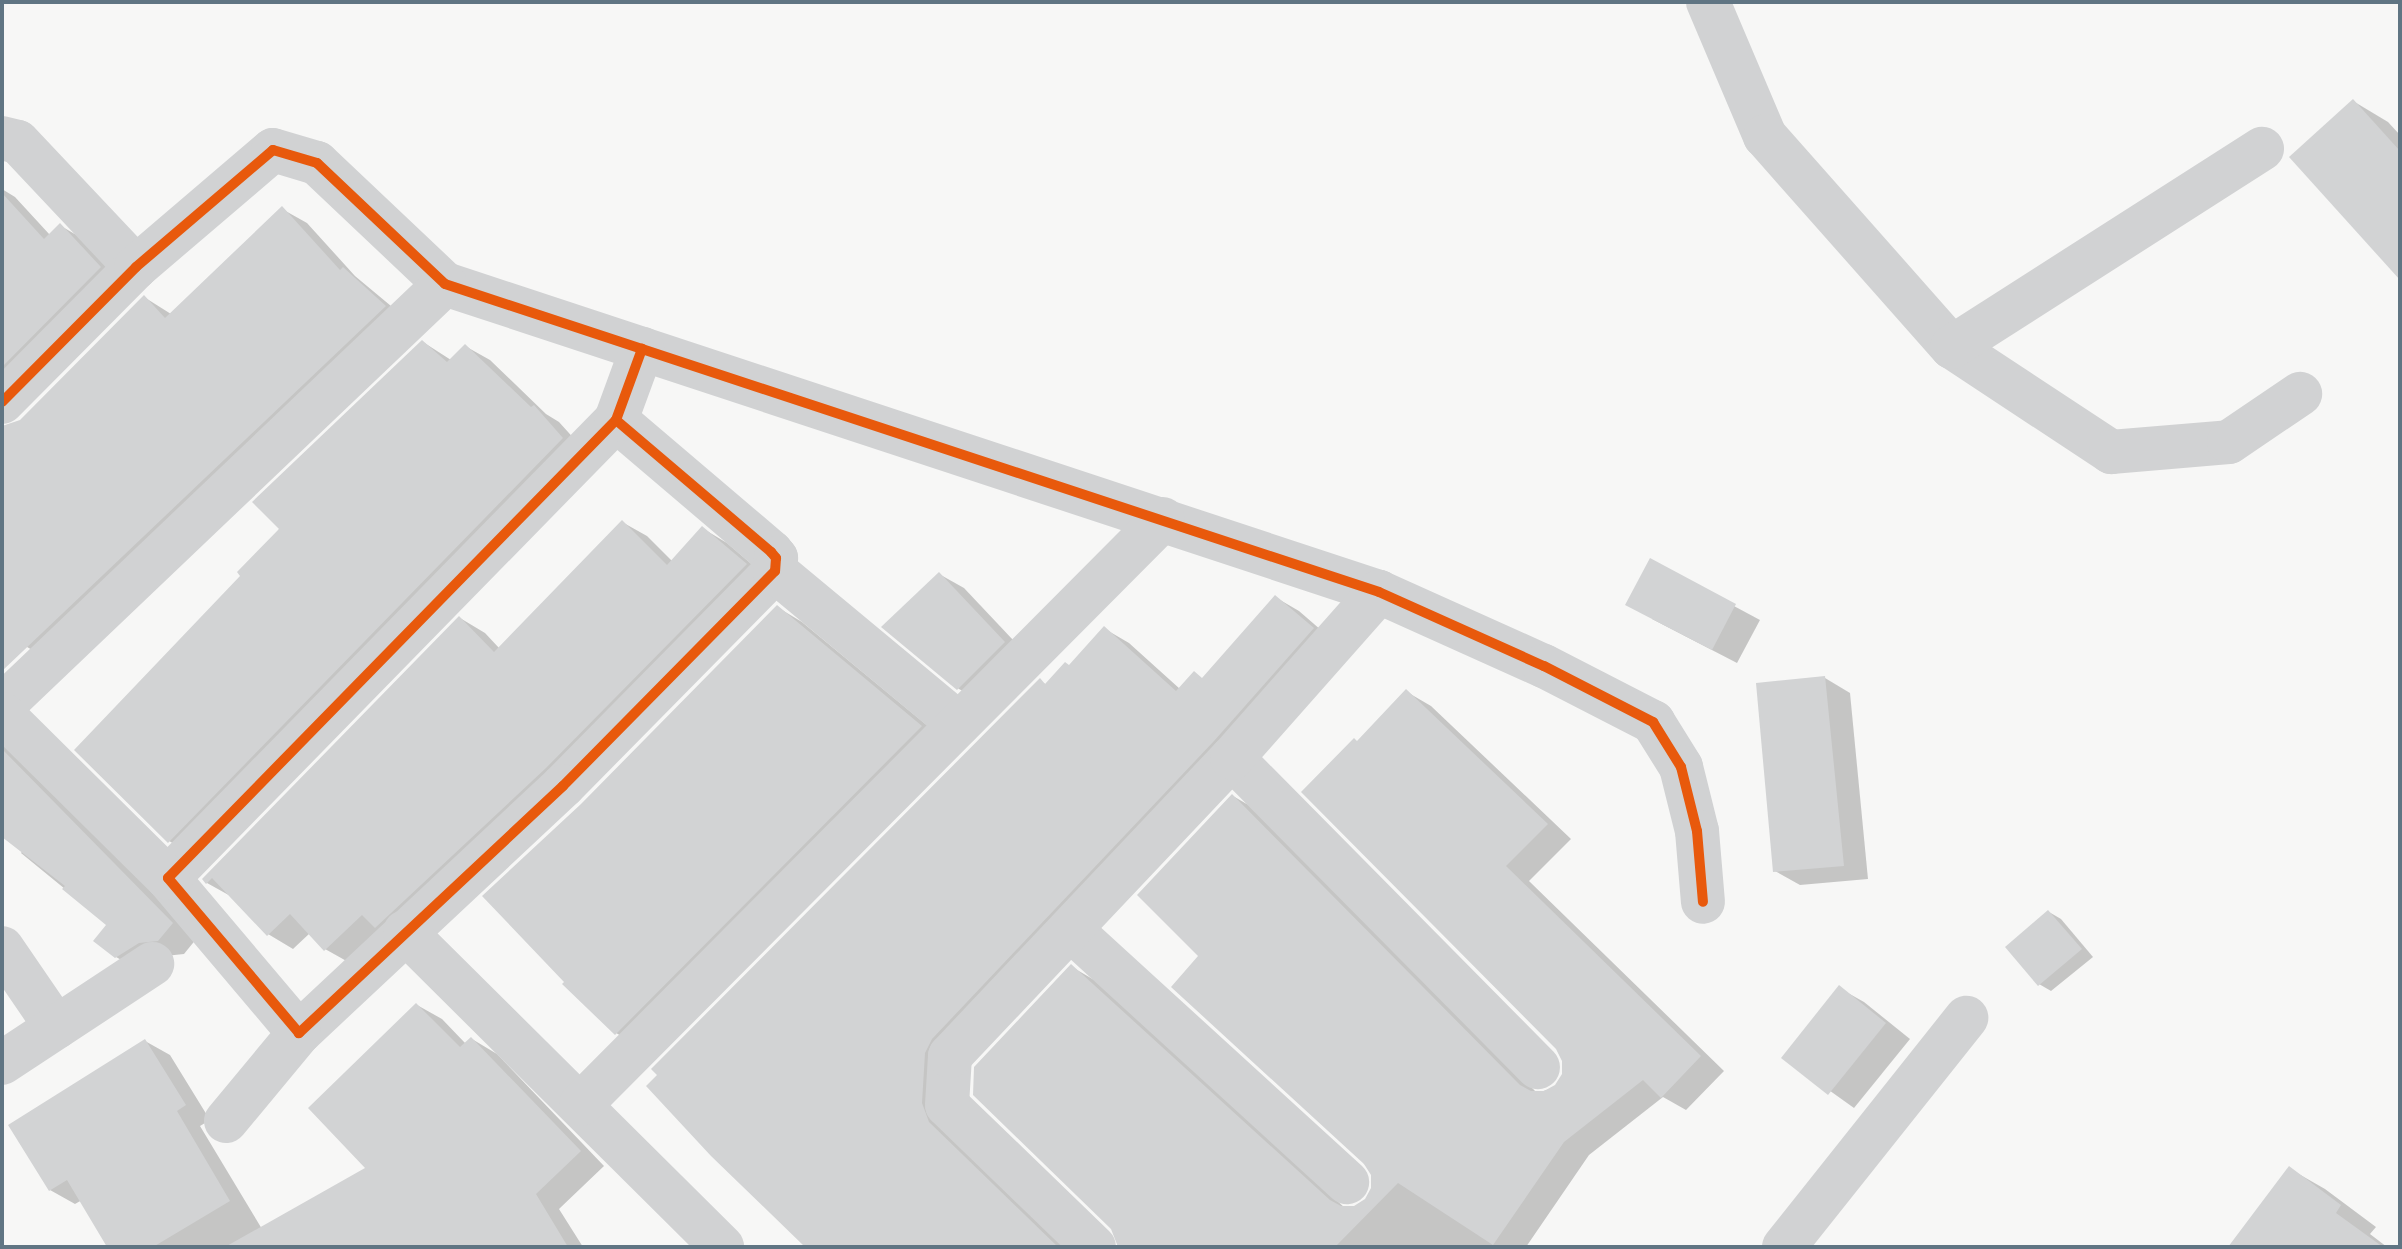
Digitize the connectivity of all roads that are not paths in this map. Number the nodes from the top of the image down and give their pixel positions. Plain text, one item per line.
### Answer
1 (1708, 2) edge
2 (2, 138) edge
3 (2262, 149) dead end
4 (136, 267) junction
5 (445, 284) junction
6 (1952, 347) junction
7 (642, 349) junction
8 (2300, 394) dead end
9 (2, 402) edge
10 (616, 420) junction
11 (1163, 519) junction
12 (775, 571) junction
13 (1379, 592) junction
14 (2, 706) edge
15 (2, 714) edge
16 (959, 724) junction
17 (1232, 758) junction
18 (168, 878) junction
19 (1703, 902) dead end
20 (1071, 930) junction
21 (405, 932) junction
22 (2, 948) edge
23 (152, 964) dead end
24 (1966, 1018) dead end
25 (56, 1027) junction
26 (299, 1033) junction
27 (2, 1063) edge
28 (1538, 1067) dead end
29 (581, 1104) junction
30 (226, 1121) dead end
31 (1347, 1182) dead end
32 (722, 1247) edge
33 (1094, 1247) edge
34 (1784, 1247) edge

1 - 6 street
2 - 4 street
3 - 6 street
4 - 5 street
4 - 9 street
5 - 7 street
5 - 14 street
6 - 8 street
7 - 10 street
7 - 11 street
10 - 12 street
10 - 18 street
11 - 13 street
11 - 16 street
12 - 16 street
12 - 21 street
13 - 17 street
13 - 19 street
15 - 18 street
16 - 29 street
17 - 20 street
17 - 28 street
18 - 26 street
20 - 31 street
20 - 33 street
21 - 26 street
21 - 29 street
22 - 25 street
23 - 25 street
24 - 34 street
25 - 27 street
26 - 30 street
29 - 32 street

